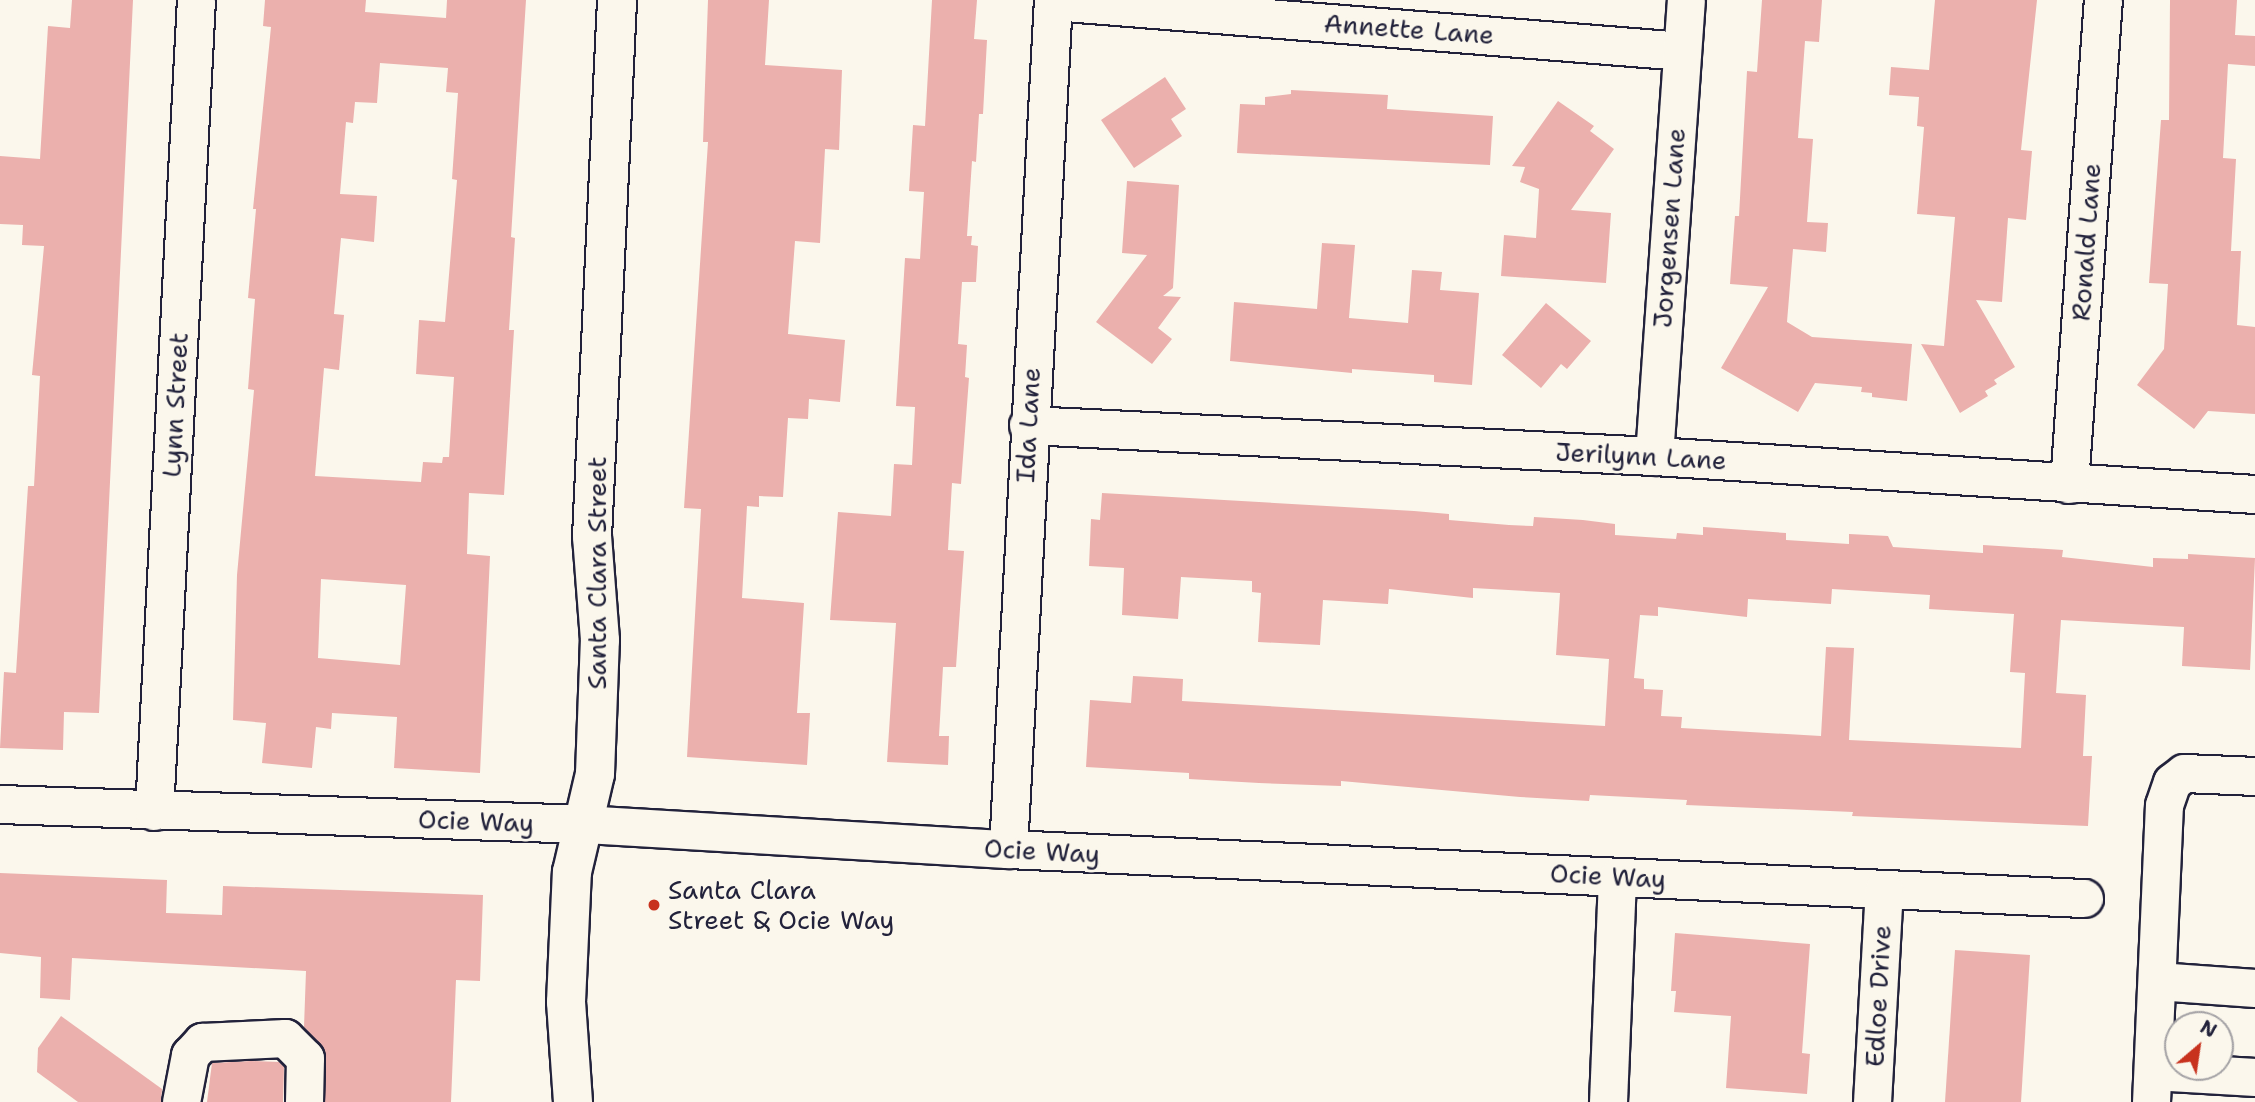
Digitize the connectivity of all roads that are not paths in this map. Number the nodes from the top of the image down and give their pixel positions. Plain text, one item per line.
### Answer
1 (196, 0) edge
2 (617, 0) edge
3 (1686, 0) edge
4 (2103, 0) edge
5 (1053, 1) edge
6 (1682, 51) junction
7 (1028, 425) junction
8 (1654, 456) junction
9 (2069, 484) junction
10 (2255, 494) edge
11 (2255, 776) edge
12 (0, 804) edge
13 (154, 811) junction
14 (583, 824) junction
15 (1008, 849) junction
16 (1617, 877) junction
17 (1884, 889) junction
18 (2084, 898) dead end
19 (2157, 981) junction
20 (2255, 988) edge
21 (2255, 1077) edge
22 (2152, 1086) edge
23 (181, 1102) edge
24 (304, 1102) edge
25 (573, 1102) edge
26 (1608, 1102) edge
27 (1872, 1102) edge

1 - 13 street, Lynn Street
2 - 14 main road, Santa Clara Street
3 - 6 street, Jorgensen Lane
4 - 9 street, Ronald Lane
5 - 6 street, Annette Lane
5 - 7 street, Ida Lane
6 - 8 street, Jorgensen Lane
7 - 8 street, Jerilynn Lane
7 - 15 street, Ida Lane
8 - 9 street, Jerilynn Lane
9 - 10 street, Jerilynn Lane
11 - 19 street
12 - 13 street, Ocie Way
13 - 14 street, Ocie Way
14 - 15 street, Ocie Way
14 - 25 main road, Santa Clara Street
15 - 16 street, Ocie Way
16 - 17 street, Ocie Way
16 - 26 street
17 - 18 street, Ocie Way
17 - 27 street, Edloe Drive
19 - 20 street
19 - 22 street
21 - 22 street
23 - 24 street

